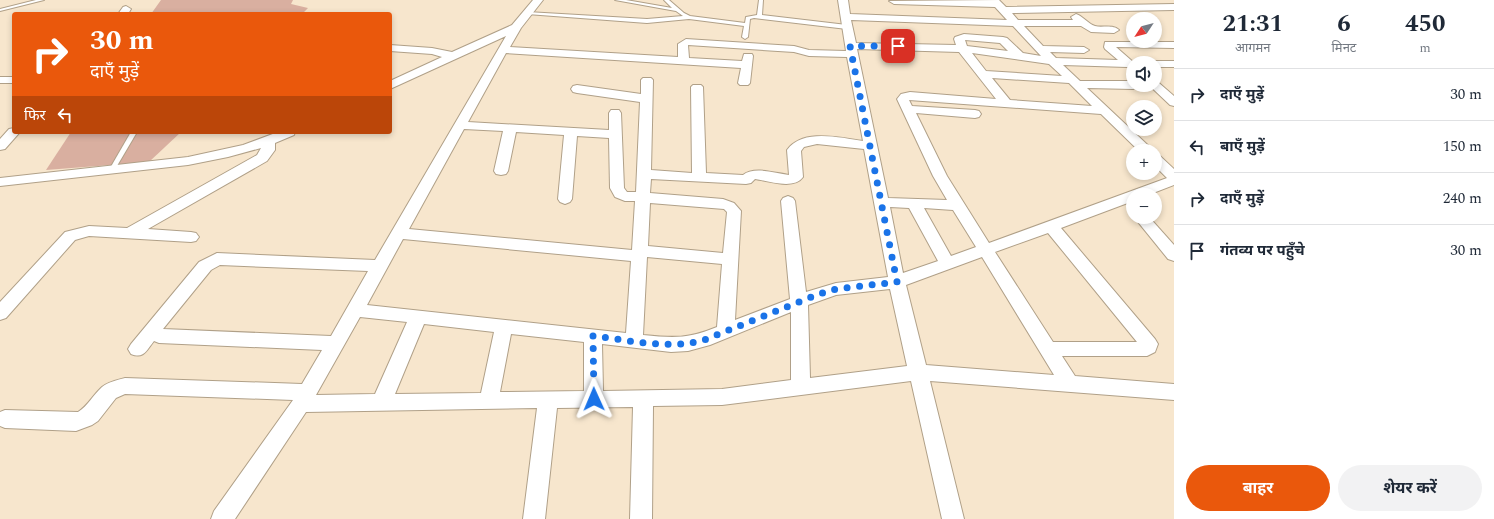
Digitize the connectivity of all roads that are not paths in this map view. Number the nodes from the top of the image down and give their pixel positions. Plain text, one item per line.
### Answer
1 (42, 0) edge
2 (538, 0) edge
3 (617, 0) edge
4 (666, 0) edge
5 (761, 0) edge
6 (843, 0) edge
7 (894, 0) edge
8 (1033, 0) edge
9 (1168, 0) edge
10 (931, 1) edge
11 (963, 2) edge
12 (998, 5) edge
13 (1174, 6) edge
14 (1068, 9) junction
15 (0, 10) edge
16 (678, 10) junction
17 (1042, 10) junction
18 (527, 13) junction
19 (758, 16) junction
20 (689, 17) junction
21 (903, 19) junction
22 (846, 22) junction
23 (1015, 23) junction
24 (1053, 23) junction
25 (1083, 23) junction
26 (746, 25) junction
27 (516, 26) junction
28 (1114, 30) dead end
29 (747, 42) junction
30 (721, 44) junction
31 (1172, 47) edge
32 (392, 48) edge
33 (962, 48) junction
34 (1040, 49) junction
35 (503, 50) junction
36 (851, 50) junction
37 (1084, 50) dead end
38 (453, 56) junction
39 (1126, 60) edge
40 (684, 61) junction
41 (1053, 61) junction
42 (720, 63) junction
43 (1162, 64) edge
44 (1174, 64) edge
45 (746, 65) junction
46 (1126, 65) edge
47 (983, 74) junction
48 (0, 80) edge
49 (12, 80) edge
50 (648, 80) dead end
51 (1074, 82) junction
52 (744, 83) dead end
53 (392, 84) edge
54 (1126, 85) edge
55 (1162, 85) edge
56 (1174, 85) edge
57 (697, 87) dead end
58 (577, 89) dead end
59 (1162, 91) edge
60 (647, 99) junction
61 (1174, 102) edge
62 (1006, 103) junction
63 (907, 109) junction
64 (1103, 110) junction
65 (615, 114) dead end
66 (975, 114) dead end
67 (460, 125) junction
68 (510, 128) junction
69 (571, 132) junction
70 (9, 134) edge
71 (133, 134) edge
72 (284, 134) edge
73 (615, 134) junction
74 (268, 141) junction
75 (1139, 144) edge
76 (0, 146) edge
77 (870, 146) junction
78 (1162, 166) edge
79 (112, 170) junction
80 (501, 171) dead end
81 (643, 174) junction
82 (699, 177) junction
83 (1174, 178) edge
84 (0, 182) edge
85 (1154, 188) edge
86 (643, 197) junction
87 (565, 199) dead end
88 (788, 201) dead end
89 (1126, 201) edge
90 (881, 202) junction
91 (914, 203) junction
92 (957, 205) junction
93 (1147, 224) edge
94 (1051, 226) junction
95 (398, 233) junction
96 (130, 234) junction
97 (191, 237) dead end
98 (986, 248) junction
99 (640, 253) junction
100 (1174, 255) edge
101 (731, 259) junction
102 (947, 263) junction
103 (380, 266) junction
104 (897, 282) junction
105 (799, 302) junction
106 (354, 310) junction
107 (0, 313) edge
108 (418, 317) junction
109 (504, 327) junction
110 (726, 331) junction
111 (159, 336) dead end
112 (593, 336) junction
113 (634, 341) junction
114 (336, 343) junction
115 (137, 349) dead end
116 (1048, 349) junction
117 (918, 372) junction
118 (1070, 384) junction
119 (801, 387) junction
120 (1174, 392) edge
121 (305, 398) junction
122 (643, 398) junction
123 (594, 399) junction
124 (548, 400) junction
125 (489, 401) junction
126 (381, 403) junction
127 (5, 419) dead end
128 (222, 519) edge
129 (534, 519) edge
130 (641, 519) edge
131 (953, 519) edge

1 - 15 lane
2 - 18 street
3 - 16 lane
4 - 16 lane
5 - 19 lane
6 - 22 street
7 - 10 street
7 - 21 street
8 - 17 street
9 - 13 street
10 - 11 street
11 - 12 street
12 - 17 street
12 - 23 street
13 - 14 street
14 - 17 street
14 - 25 street
16 - 20 lane
17 - 24 street
18 - 20 lane
18 - 27 street
19 - 22 lane
19 - 26 lane
20 - 26 lane
21 - 22 street
21 - 23 street
22 - 36 street
23 - 24 street
23 - 34 street
24 - 25 street
25 - 28 street
26 - 29 lane
27 - 35 street
27 - 38 street
29 - 30 street
29 - 36 street
29 - 45 street
30 - 40 street
30 - 42 street
31 - 39 street
32 - 38 street
33 - 36 street
33 - 41 street
33 - 47 street
34 - 37 street
34 - 41 street
35 - 40 street
35 - 67 street
36 - 77 street
38 - 53 street
40 - 42 street
41 - 46 street
41 - 51 street
42 - 45 street
43 - 44 street
45 - 52 street
47 - 51 street
47 - 62 street
48 - 49 street
50 - 60 street
51 - 54 street
51 - 64 street
55 - 56 street
57 - 82 street
58 - 60 street
59 - 61 street
60 - 81 street
62 - 63 street
62 - 64 street
63 - 66 street
63 - 92 street
64 - 75 street
65 - 73 street
67 - 68 street
67 - 95 street
68 - 69 street
68 - 80 street
69 - 73 street
69 - 87 street
70 - 76 street
71 - 79 lane
72 - 74 street
73 - 86 street
74 - 79 street
74 - 96 street
77 - 82 street
77 - 90 street
78 - 83 street
79 - 84 street
81 - 82 street
81 - 86 street
83 - 85 street
86 - 99 street
86 - 101 street
88 - 105 street
89 - 94 street
90 - 91 street
90 - 104 street
91 - 92 street
91 - 102 street
92 - 98 street
93 - 100 street
94 - 98 street
94 - 116 street
95 - 99 street
95 - 103 street
96 - 97 street
96 - 107 street
98 - 102 street
98 - 116 street
99 - 101 street
99 - 113 street
101 - 110 street
102 - 104 street
103 - 106 street
103 - 115 street
104 - 105 street
104 - 117 street
105 - 110 street
105 - 119 street
106 - 108 street
106 - 114 street
108 - 109 street
108 - 126 street
109 - 112 street
109 - 125 street
110 - 113 street
111 - 114 street
112 - 113 street
112 - 123 street
114 - 121 street
116 - 118 street
117 - 118 street
117 - 119 street
117 - 131 street
118 - 120 street
119 - 122 street
121 - 126 street
121 - 127 street
121 - 128 street
122 - 123 street
122 - 130 street
123 - 124 street
124 - 125 street
124 - 129 street
125 - 126 street

